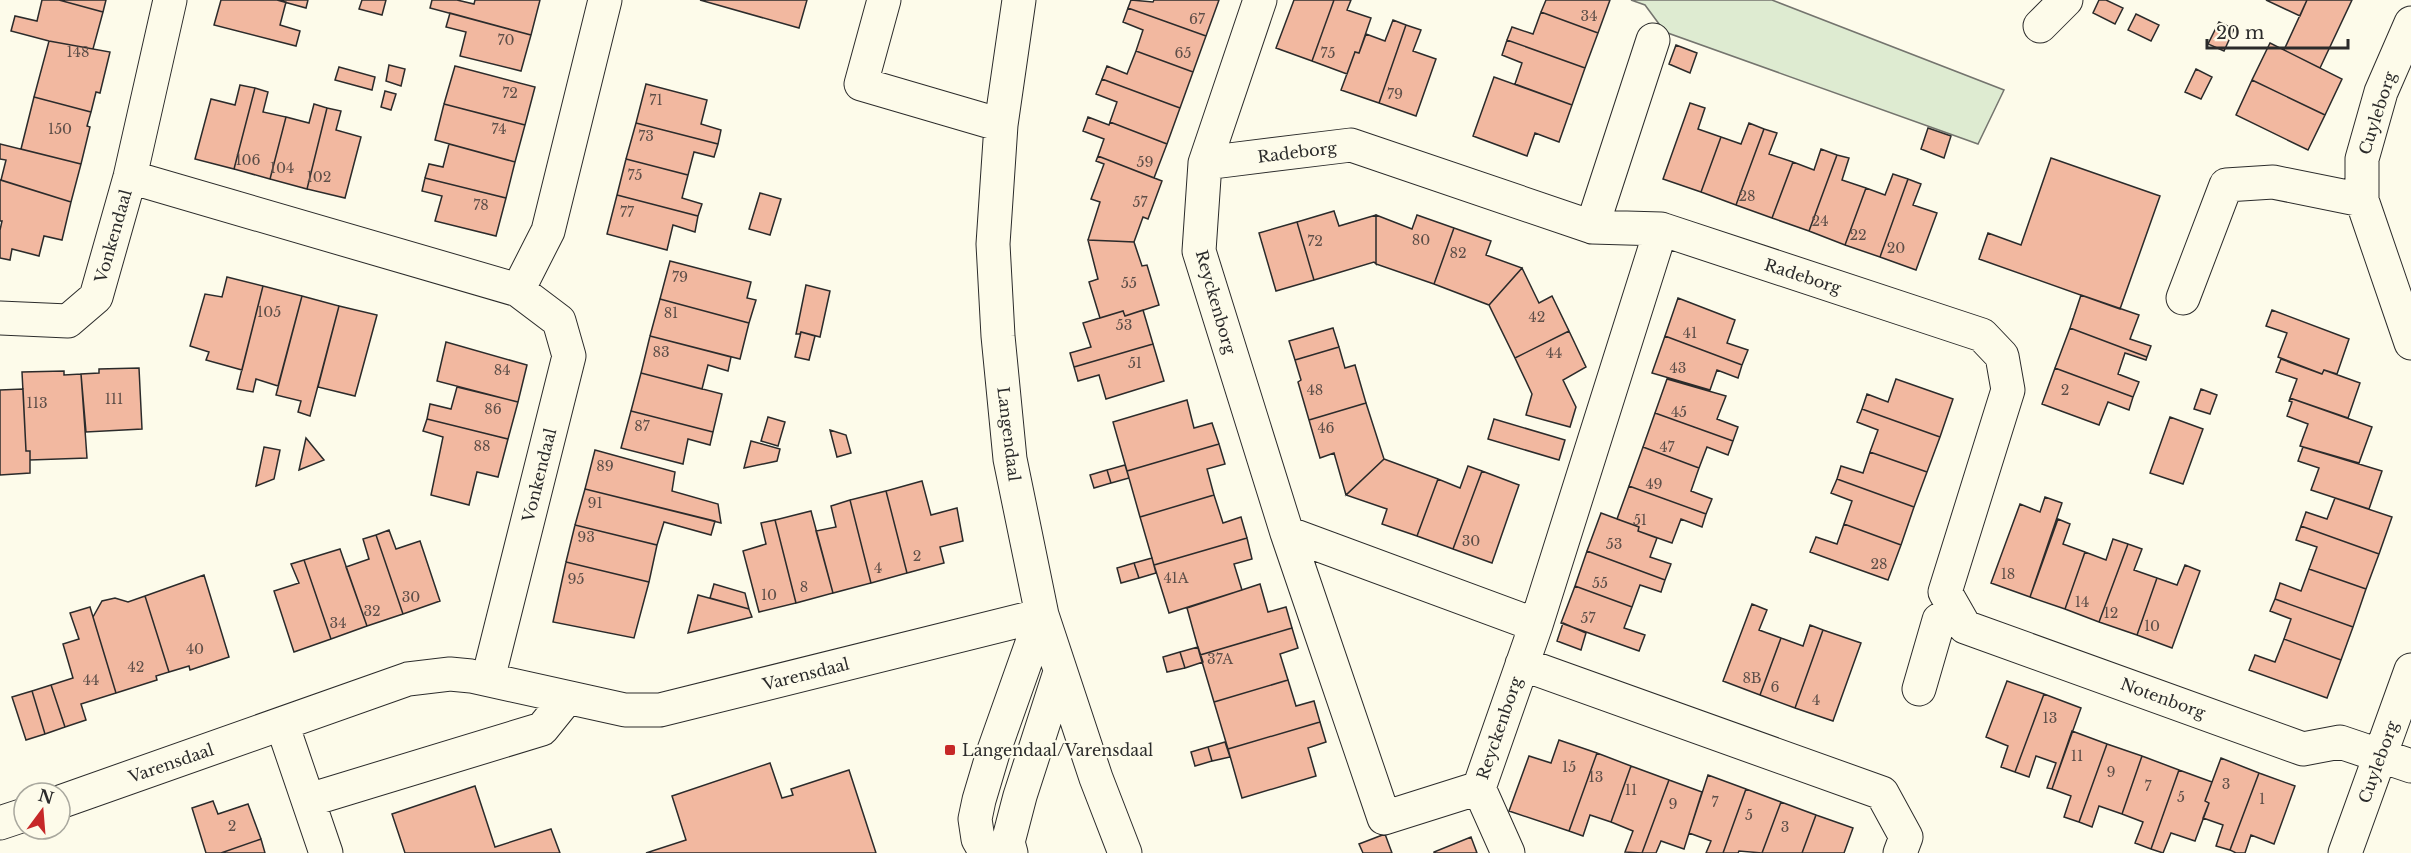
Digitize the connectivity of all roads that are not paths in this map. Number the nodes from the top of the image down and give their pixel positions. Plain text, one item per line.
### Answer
1 (170, 0) edge
2 (605, 0) edge
3 (884, 0) edge
4 (1019, 0) edge
5 (1260, 0) edge
6 (2066, 0) edge
7 (2411, 23) edge
8 (2040, 26) dead end
9 (1653, 40) dead end
10 (1001, 125) junction
11 (1205, 163) junction
12 (130, 177) junction
13 (2362, 200) junction
14 (1592, 226) junction
15 (1661, 229) junction
16 (518, 290) junction
17 (2183, 298) dead end
18 (0, 318) edge
19 (2411, 343) edge
20 (1287, 533) junction
21 (1954, 610) junction
22 (1042, 615) junction
23 (1536, 625) junction
24 (1522, 664) junction
25 (2411, 670) edge
26 (1060, 672) junction
27 (488, 679) junction
28 (1919, 689) dead end
29 (567, 698) junction
30 (282, 724) junction
31 (2396, 761) edge
32 (1479, 788) junction
33 (72, 798) edge
34 (309, 800) junction
35 (326, 853) edge
36 (986, 853) edge
37 (1011, 853) edge
38 (1125, 853) edge
39 (1508, 853) edge
40 (1900, 853) edge
41 (2345, 853) edge

1 - 12 street, Vonkendaal
2 - 16 street
3 - 10 street
4 - 10 street, Langendaal
5 - 11 street, Reyckenborg
6 - 8 street
7 - 13 street, Cuyleborg
9 - 14 street
10 - 22 street, Langendaal
11 - 14 street, Radeborg
11 - 20 street, Reyckenborg
12 - 16 street, Vonkendaal
12 - 18 street, Vonkendaal
13 - 17 street
13 - 19 street, Cuyleborg
14 - 15 street, Radeborg
15 - 21 street, Radeborg
15 - 23 street, Reyckenborg
16 - 27 street, Vonkendaal
20 - 23 street
20 - 32 street, Reyckenborg
21 - 28 street
21 - 31 street, Notenborg
22 - 26 street, Langendaal
22 - 29 street, Varensdaal
22 - 36 street
23 - 24 street, Reyckenborg
24 - 32 street, Reyckenborg
24 - 40 street, Reyckenborg
25 - 31 street, Cuyleborg
26 - 37 street
26 - 38 street, Langendaal
27 - 29 street, Varensdaal
27 - 30 street, Varensdaal
29 - 34 street
30 - 33 street, Varensdaal
30 - 34 street
31 - 41 street, Cuyleborg
32 - 39 street
34 - 35 street

